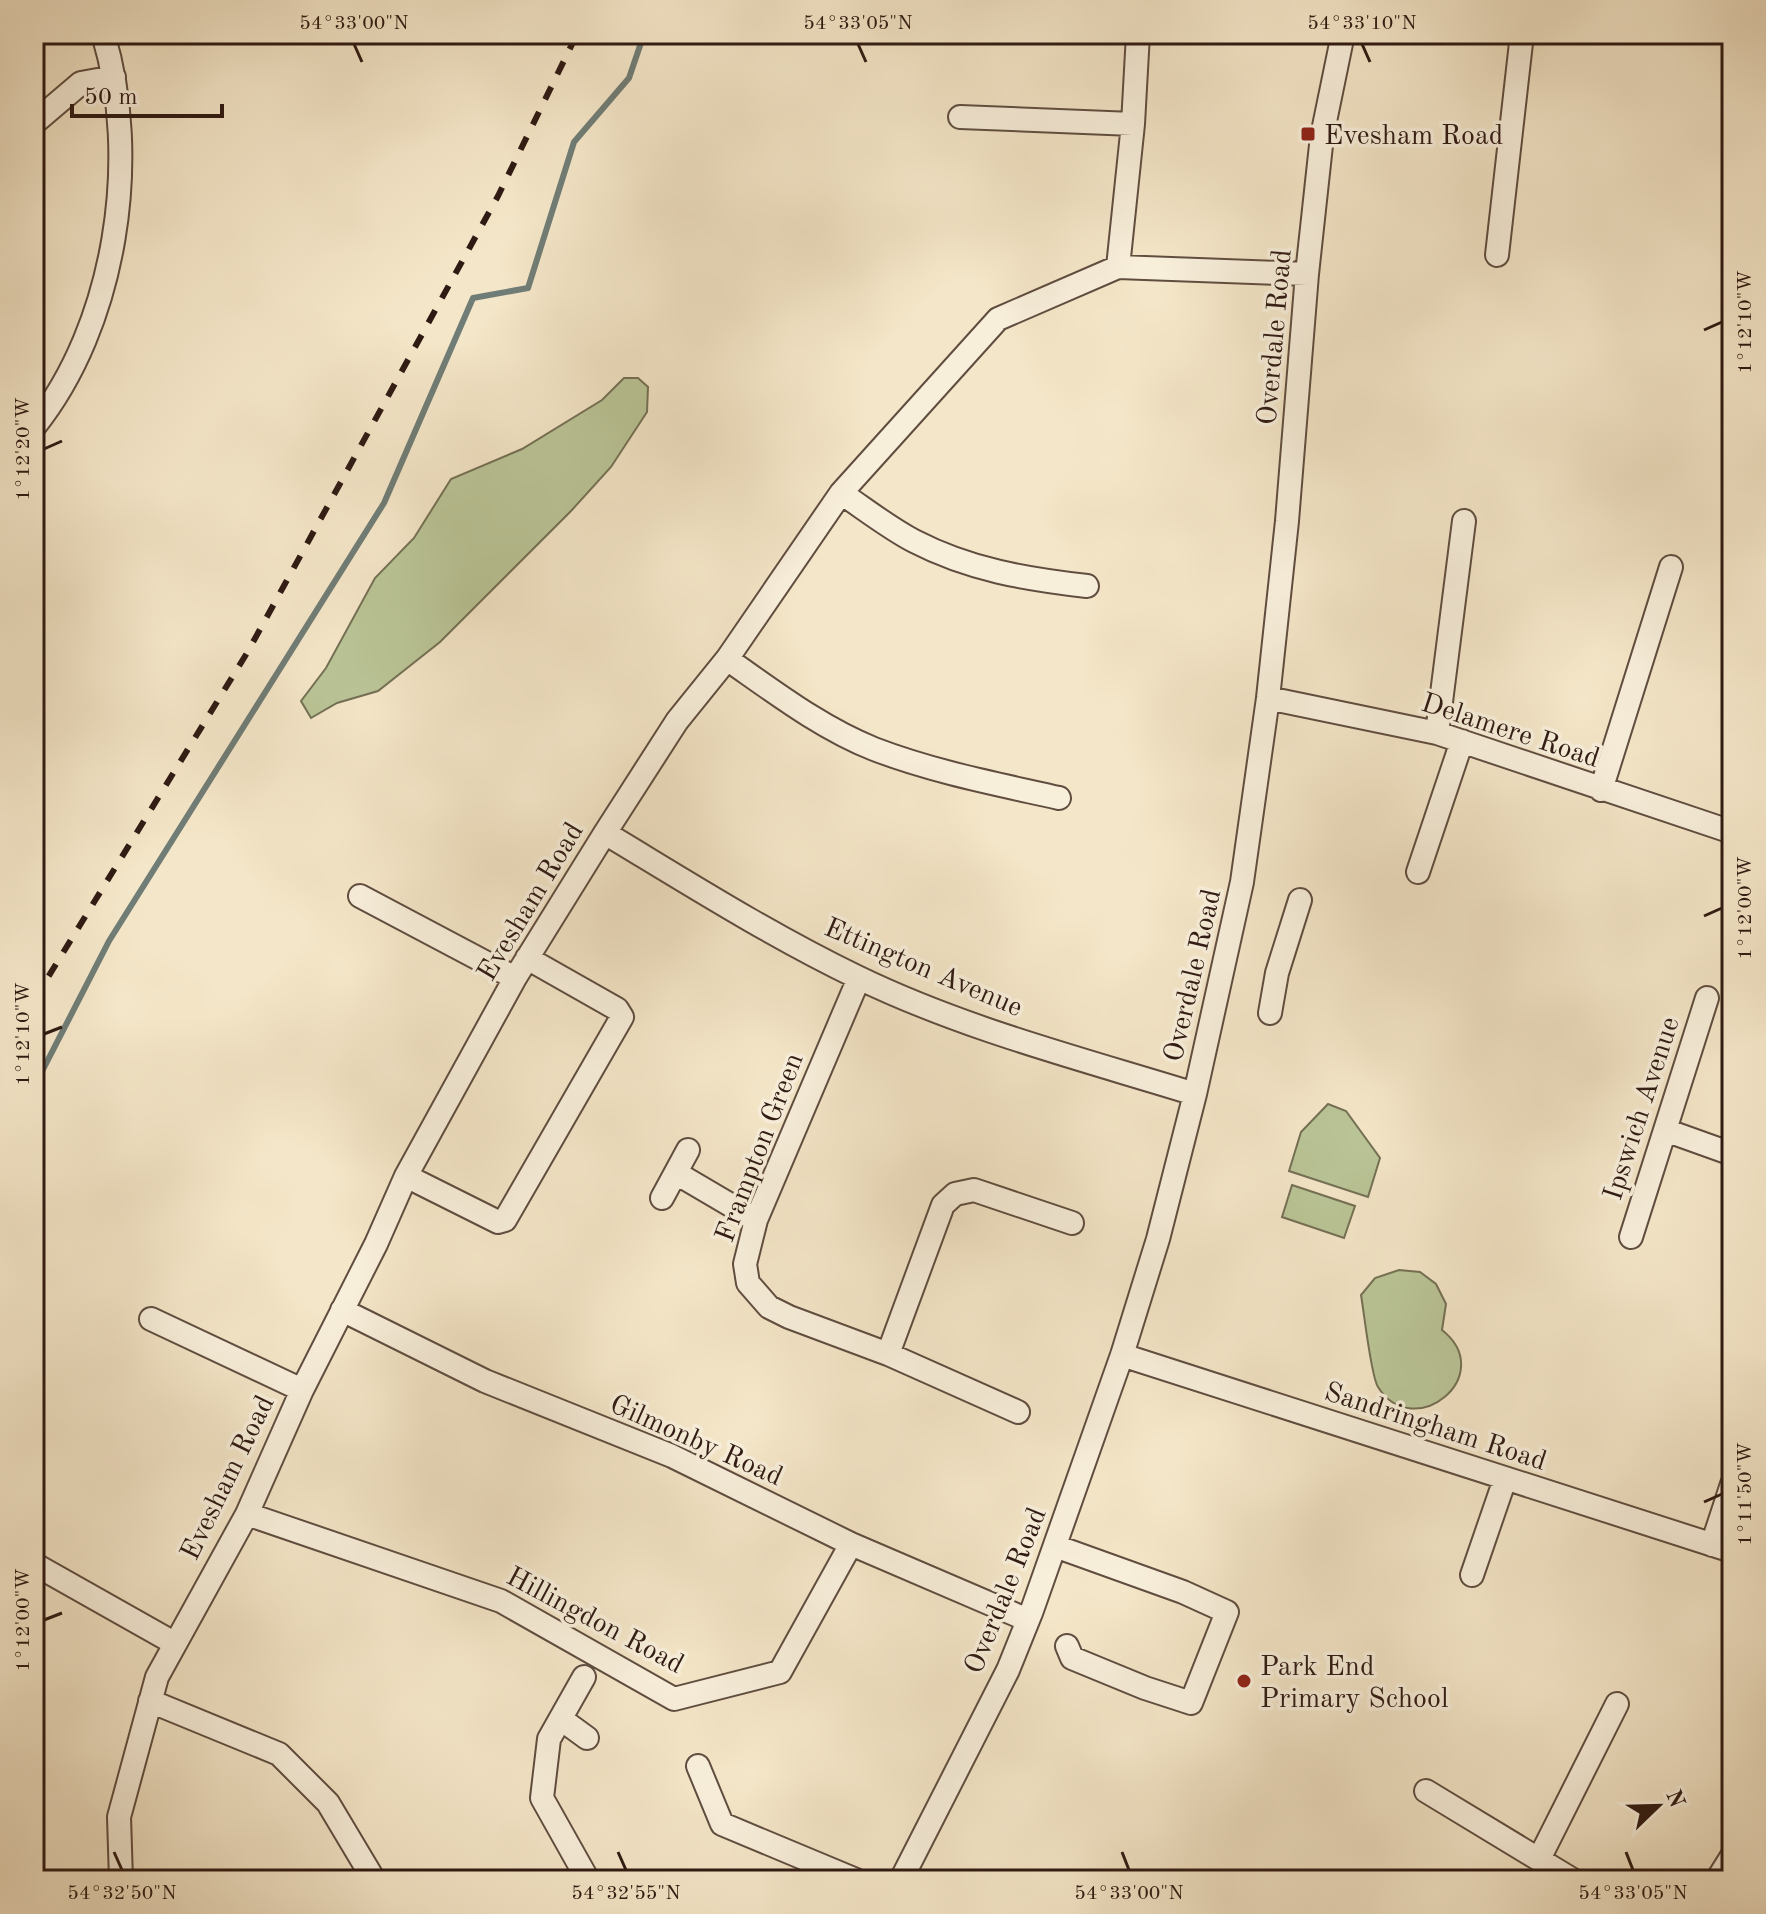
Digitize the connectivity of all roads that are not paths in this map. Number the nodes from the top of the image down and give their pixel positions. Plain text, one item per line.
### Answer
1 (103, 34) edge
2 (1138, 34) edge
3 (1343, 34) edge
4 (1522, 34) edge
5 (114, 77) junction
6 (960, 117) dead end
7 (34, 123) edge
8 (1133, 124) junction
9 (1497, 255) dead end
10 (1118, 267) junction
11 (1307, 274) junction
12 (34, 427) edge
13 (841, 493) junction
14 (1464, 521) dead end
15 (1671, 567) dead end
16 (1087, 586) dead end
17 (727, 659) junction
18 (1268, 698) junction
19 (1437, 733) junction
20 (1462, 741) junction
21 (1601, 790) junction
22 (1059, 798) dead end
23 (1732, 832) edge
24 (605, 833) junction
25 (1418, 872) dead end
26 (360, 896) dead end
27 (1300, 900) dead end
28 (527, 958) junction
29 (515, 978) junction
30 (859, 978) junction
31 (1707, 998) dead end
32 (1270, 1013) dead end
33 (1195, 1094) junction
34 (1665, 1130) junction
35 (688, 1150) dead end
36 (1732, 1154) edge
37 (676, 1173) junction
38 (406, 1176) junction
39 (662, 1198) dead end
40 (756, 1220) junction
41 (1072, 1223) dead end
42 (1631, 1237) dead end
43 (342, 1310) junction
44 (151, 1319) dead end
45 (888, 1354) junction
46 (1122, 1355) junction
47 (302, 1390) junction
48 (1018, 1412) dead end
49 (1505, 1479) junction
50 (1732, 1484) edge
51 (247, 1514) junction
52 (851, 1544) junction
53 (1055, 1546) junction
54 (1722, 1548) edge
55 (34, 1564) edge
56 (1472, 1575) dead end
57 (1028, 1620) junction
58 (174, 1643) junction
59 (1067, 1646) dead end
60 (584, 1677) dead end
61 (150, 1701) junction
62 (1617, 1704) dead end
63 (561, 1719) junction
64 (587, 1738) dead end
65 (698, 1766) dead end
66 (1426, 1791) dead end
67 (1732, 1856) edge
68 (1539, 1859) junction
69 (121, 1880) edge
70 (374, 1880) edge
71 (588, 1880) edge
72 (856, 1880) edge
73 (901, 1880) edge
74 (1573, 1880) edge
75 (1717, 1880) edge

1 - 5 street
2 - 8 street
3 - 11 street, Overdale Road
4 - 9 street
5 - 7 street
5 - 12 street
6 - 8 street
8 - 10 street
10 - 11 street, Evesham Road
10 - 13 street, Evesham Road
11 - 18 street, Overdale Road
13 - 16 street
13 - 17 street, Evesham Road
14 - 19 street
15 - 21 street
17 - 22 street
17 - 24 street, Evesham Road
18 - 19 street, Delamere Road
18 - 33 street, Overdale Road
19 - 20 street, Delamere Road
20 - 21 street, Delamere Road
20 - 25 street
21 - 23 street, Delamere Road
24 - 28 street, Evesham Road
24 - 30 street, Ettington Avenue
26 - 29 street
27 - 32 street
28 - 29 street, Evesham Road
28 - 38 street
29 - 38 street, Evesham Road
30 - 33 street, Ettington Avenue
30 - 40 street, Frampton Green
31 - 34 street, Ipswich Avenue
33 - 46 street, Overdale Road
34 - 36 street
34 - 42 street, Ipswich Avenue
35 - 37 street
37 - 39 street
37 - 40 street
38 - 43 street, Evesham Road
40 - 45 street, Frampton Green
41 - 45 street
43 - 47 street, Evesham Road
43 - 52 street, Gilmonby Road
44 - 47 street
45 - 48 street, Frampton Green
46 - 49 street, Sandringham Road
46 - 53 street, Overdale Road
47 - 51 street, Evesham Road
49 - 54 street, Sandringham Road
49 - 56 street
50 - 54 street
51 - 52 street, Hillingdon Road
51 - 58 street, Evesham Road
52 - 57 street, Gilmonby Road
53 - 57 street, Overdale Road
53 - 59 street
55 - 58 street
57 - 73 street, Overdale Road
58 - 61 street, Evesham Road
60 - 63 street
61 - 69 street, Evesham Road
61 - 70 street
62 - 68 street
63 - 64 street
63 - 71 street
65 - 72 street
66 - 68 street
67 - 75 street
68 - 74 street

